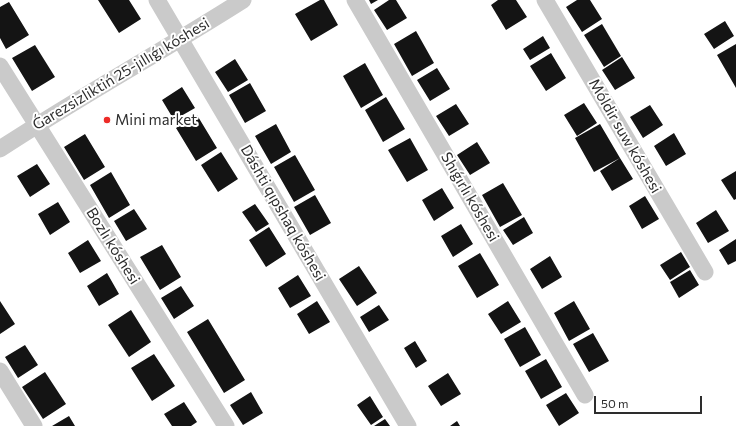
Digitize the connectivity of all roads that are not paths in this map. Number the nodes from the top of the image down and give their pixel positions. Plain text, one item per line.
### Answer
1 (158, 0) edge
2 (243, 0) edge
3 (355, 0) edge
4 (545, 0) edge
5 (182, 39) junction
6 (0, 66) edge
7 (36, 125) junction
8 (0, 150) edge
9 (705, 272) dead end
10 (0, 371) edge
11 (585, 395) dead end
12 (34, 426) edge
13 (226, 426) edge
14 (408, 426) edge

1 - 5 street, Dáshti qıpshaq kóshesi
2 - 5 street, Ǵarezsizliktiń 25-jıllıǵı kóshesi
3 - 11 street, Shıǵırlı kóshesi
4 - 9 street, Móldir suw kóshesi
5 - 7 street, Ǵarezsizliktiń 25-jıllıǵı kóshesi
5 - 14 street, Dáshti qıpshaq kóshesi
6 - 7 street, Bozlı kóshesi
7 - 8 street, Ǵarezsizliktiń 25-jıllıǵı kóshesi
7 - 13 street, Bozlı kóshesi
10 - 12 street

